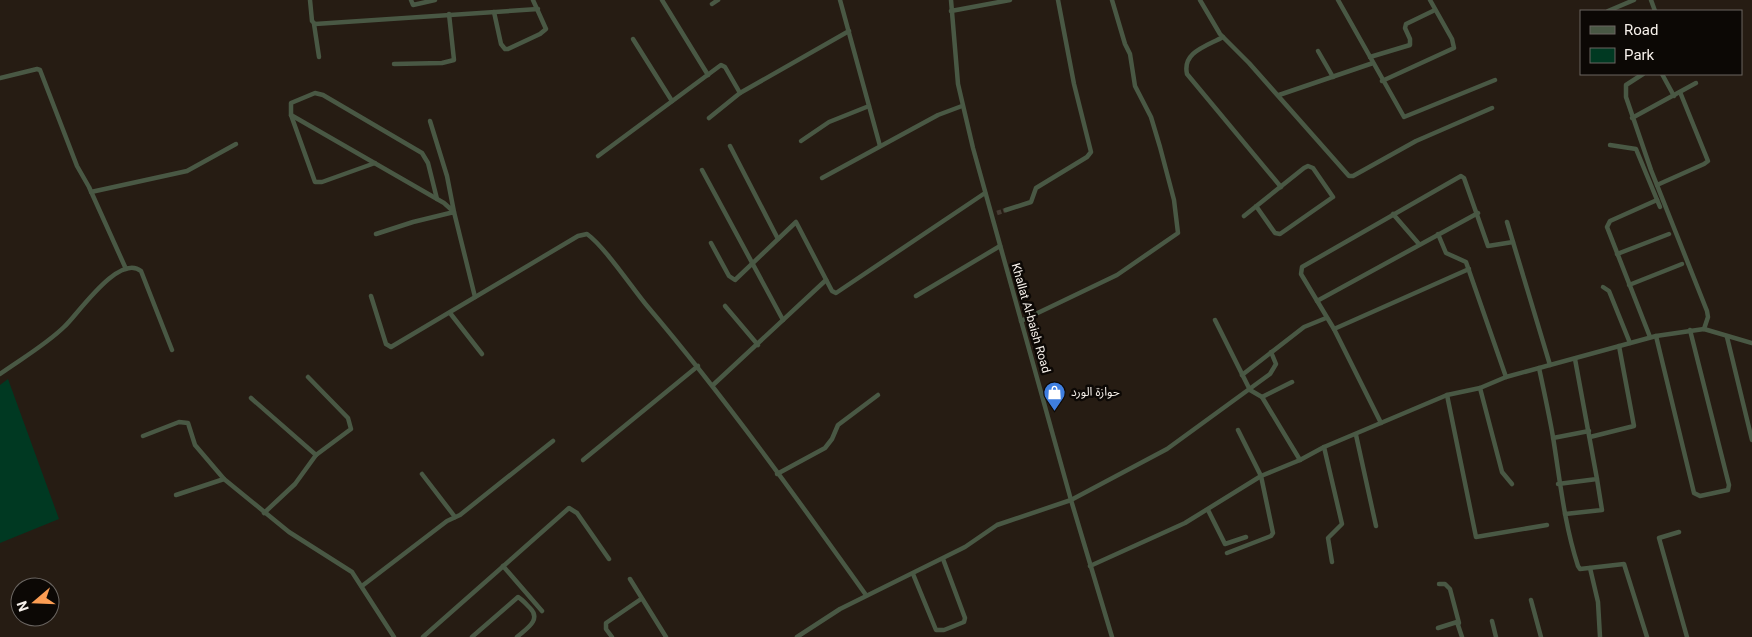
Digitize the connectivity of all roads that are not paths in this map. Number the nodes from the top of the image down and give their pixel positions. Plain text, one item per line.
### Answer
1 (310, 0) edge
2 (411, 0) edge
3 (435, 0) edge
4 (533, 0) edge
5 (662, 0) edge
6 (718, 0) edge
7 (840, 0) edge
8 (951, 0) edge
9 (1010, 0) edge
10 (1058, 0) edge
11 (1112, 0) edge
12 (1200, 0) edge
13 (1338, 0) edge
14 (1430, 0) edge
15 (1634, 0) edge
16 (712, 4) dead end
17 (538, 9) junction
18 (1435, 10) junction
19 (1610, 10) edge
20 (950, 11) junction
21 (494, 12) junction
22 (449, 14) junction
23 (314, 24) junction
24 (849, 31) junction
25 (1223, 36) junction
26 (633, 39) dead end
27 (1318, 51) dead end
28 (319, 57) dead end
29 (1370, 57) junction
30 (1373, 63) junction
31 (394, 64) dead end
32 (708, 75) junction
33 (1641, 75) edge
34 (1663, 75) edge
35 (1333, 77) junction
36 (0, 78) edge
37 (1495, 80) dead end
38 (1382, 81) junction
39 (1696, 84) dead end
40 (1680, 92) junction
41 (740, 93) junction
42 (1279, 95) junction
43 (1674, 96) junction
44 (672, 101) junction
45 (869, 106) junction
46 (962, 106) junction
47 (1492, 108) dead end
48 (291, 115) junction
49 (709, 118) dead end
50 (1632, 118) junction
51 (430, 121) dead end
52 (801, 141) dead end
53 (236, 144) dead end
54 (1610, 145) dead end
55 (730, 146) dead end
56 (880, 146) junction
57 (598, 156) dead end
58 (375, 163) junction
59 (702, 170) dead end
60 (822, 178) dead end
61 (1657, 185) junction
62 (1281, 187) junction
63 (91, 192) junction
64 (985, 193) junction
65 (437, 199) junction
66 (1657, 200) junction
67 (1256, 206) junction
68 (1660, 207) dead end
69 (1006, 210) tunnel mouth
70 (454, 212) junction
71 (1478, 213) junction
72 (1393, 214) junction
73 (1244, 216) dead end
74 (1507, 222) dead end
75 (376, 234) dead end
76 (1438, 234) junction
77 (1669, 234) dead end
78 (778, 239) junction
79 (711, 242) dead end
80 (1513, 242) junction
81 (1419, 244) junction
82 (1000, 246) junction
83 (1616, 254) junction
84 (752, 263) junction
85 (1682, 264) dead end
86 (126, 269) junction
87 (1469, 269) junction
88 (826, 280) junction
89 (1629, 286) junction
90 (1603, 287) dead end
91 (371, 296) dead end
92 (916, 296) dead end
93 (475, 297) junction
94 (1317, 301) junction
95 (725, 306) dead end
96 (450, 313) junction
97 (1326, 318) junction
98 (783, 320) junction
99 (1215, 320) dead end
100 (1021, 322) junction
101 (1334, 328) junction
102 (1704, 329) junction
103 (1690, 330) junction
104 (1653, 337) junction
105 (1727, 337) junction
106 (1630, 343) junction
107 (1752, 343) edge
108 (758, 345) junction
109 (1619, 346) junction
110 (172, 350) dead end
111 (1271, 352) junction
112 (482, 354) dead end
113 (1576, 359) junction
114 (1550, 365) junction
115 (698, 366) junction
116 (1539, 368) junction
117 (0, 374) edge
118 (1242, 375) junction
119 (1506, 377) junction
120 (308, 378) dead end
121 (1292, 382) dead end
122 (713, 384) junction
123 (1480, 388) junction
124 (1250, 390) junction
125 (878, 395) dead end
126 (1448, 395) junction
127 (1262, 397) junction
128 (251, 398) dead end
129 (1382, 423) junction
130 (1238, 430) dead end
131 (1589, 434) junction
132 (1356, 435) junction
133 (143, 436) dead end
134 (1553, 438) junction
135 (1752, 440) edge
136 (553, 441) dead end
137 (1324, 447) junction
138 (316, 455) junction
139 (582, 460) dead end
140 (1300, 460) junction
141 (422, 474) dead end
142 (777, 474) junction
143 (1262, 476) junction
144 (224, 479) junction
145 (1597, 480) junction
146 (1512, 484) dead end
147 (1558, 484) junction
148 (176, 495) dead end
149 (1071, 500) junction
150 (1208, 510) junction
151 (264, 513) junction
152 (1564, 514) junction
153 (455, 518) junction
154 (1547, 525) dead end
155 (1376, 526) dead end
156 (1680, 532) dead end
157 (1246, 537) dead end
158 (1227, 553) dead end
159 (609, 559) dead end
160 (943, 559) junction
161 (1332, 562) dead end
162 (503, 566) junction
163 (1090, 566) junction
164 (1590, 568) junction
165 (913, 574) junction
166 (630, 579) dead end
167 (1439, 584) dead end
168 (362, 586) junction
169 (866, 595) junction
170 (641, 599) junction
171 (1532, 600) dead end
172 (542, 611) dead end
173 (1492, 621) dead end
174 (1459, 623) junction
175 (1438, 628) dead end
176 (475, 636) edge
177 (394, 637) edge
178 (423, 637) edge
179 (516, 637) edge
180 (612, 637) edge
181 (666, 637) edge
182 (797, 637) edge
183 (1112, 637) edge
184 (1462, 637) edge
185 (1496, 637) edge
186 (1541, 637) edge
187 (1600, 637) edge
188 (1646, 637) edge
189 (1687, 637) edge

1 - 23 street
2 - 3 street
4 - 17 street
5 - 32 street
6 - 16 street
7 - 24 street
8 - 20 street, Khallat Al-baish Road
9 - 20 street
10 - 69 street
11 - 100 street
12 - 25 street
13 - 29 street
14 - 18 street
15 - 19 street
17 - 21 street
17 - 21 street
18 - 29 street
18 - 38 street
20 - 46 street, Khallat Al-baish Road
21 - 22 street
22 - 23 street
22 - 31 street
23 - 28 street
24 - 41 street
24 - 45 street
25 - 42 street
25 - 62 street
26 - 44 street
27 - 35 street
29 - 30 street
30 - 35 street
30 - 38 street
32 - 41 street
32 - 44 street
33 - 50 street
34 - 43 street
35 - 42 street
36 - 63 street
37 - 38 street
39 - 40 street
40 - 43 street
40 - 61 street
41 - 49 street
42 - 47 street
43 - 50 street
44 - 57 street
45 - 52 street
45 - 56 street
46 - 56 street
46 - 64 street, Khallat Al-baish Road
48 - 58 street
48 - 58 street
48 - 65 street
50 - 61 street
51 - 70 street
53 - 63 street
54 - 66 street
55 - 78 street
56 - 60 street
58 - 65 street
59 - 84 street
61 - 102 street
62 - 67 street
62 - 67 street
63 - 86 street
64 - 82 street, Khallat Al-baish Road
64 - 88 street
65 - 70 street
66 - 68 street
66 - 83 street
67 - 73 street
70 - 75 street
70 - 93 street
71 - 72 street
71 - 76 street
71 - 80 street
72 - 81 street
72 - 94 street
74 - 80 street
76 - 81 street
76 - 87 street
77 - 83 street
78 - 84 street
78 - 88 street
79 - 84 street
80 - 114 street
81 - 94 street
82 - 92 street
82 - 100 street, Khallat Al-baish Road
83 - 89 street
84 - 98 street
85 - 89 street
86 - 110 street
86 - 117 street
87 - 101 street
87 - 119 street
88 - 98 street
89 - 104 street
90 - 106 street
91 - 96 street
93 - 96 street
93 - 115 street
94 - 97 street
95 - 108 street
96 - 112 street
97 - 101 street
97 - 111 street
98 - 108 street
99 - 118 street
100 - 149 street, Khallat Al-baish Road
101 - 129 street
102 - 103 street
102 - 105 street
103 - 104 street
103 - 104 street
104 - 106 street
105 - 107 street
105 - 135 street
106 - 109 street
108 - 122 street
109 - 113 street
109 - 131 street
111 - 118 street
111 - 124 street
113 - 114 street
113 - 131 street
114 - 116 street
115 - 122 street
115 - 139 street
116 - 119 street
116 - 134 street
118 - 124 street
119 - 123 street
120 - 138 street
121 - 127 street
122 - 142 street
123 - 126 street
123 - 146 street
124 - 127 street
124 - 149 street
125 - 142 street
126 - 129 street
126 - 154 street
127 - 140 street
128 - 138 street
129 - 132 street
130 - 143 street
131 - 134 street
131 - 145 street
132 - 137 street
132 - 155 street
133 - 144 street
134 - 147 street
136 - 153 street
137 - 140 street
137 - 161 street
138 - 151 street
140 - 143 street
141 - 153 street
142 - 169 street
143 - 150 street
143 - 158 street
144 - 148 street
144 - 151 street
145 - 147 street
145 - 152 street
147 - 152 street
149 - 160 street
149 - 163 street, Khallat Al-baish Road
150 - 157 street
150 - 163 street
151 - 168 street
152 - 164 street
153 - 168 street
156 - 189 street
159 - 162 street
160 - 165 street
160 - 165 street
162 - 172 street
162 - 178 street
163 - 183 street, Khallat Al-baish Road
164 - 187 street
164 - 188 street
165 - 169 street
166 - 170 street
167 - 174 street
168 - 177 street
169 - 182 street
170 - 180 street
170 - 181 street
171 - 186 street
173 - 185 street
174 - 175 street
174 - 184 street
176 - 179 street

